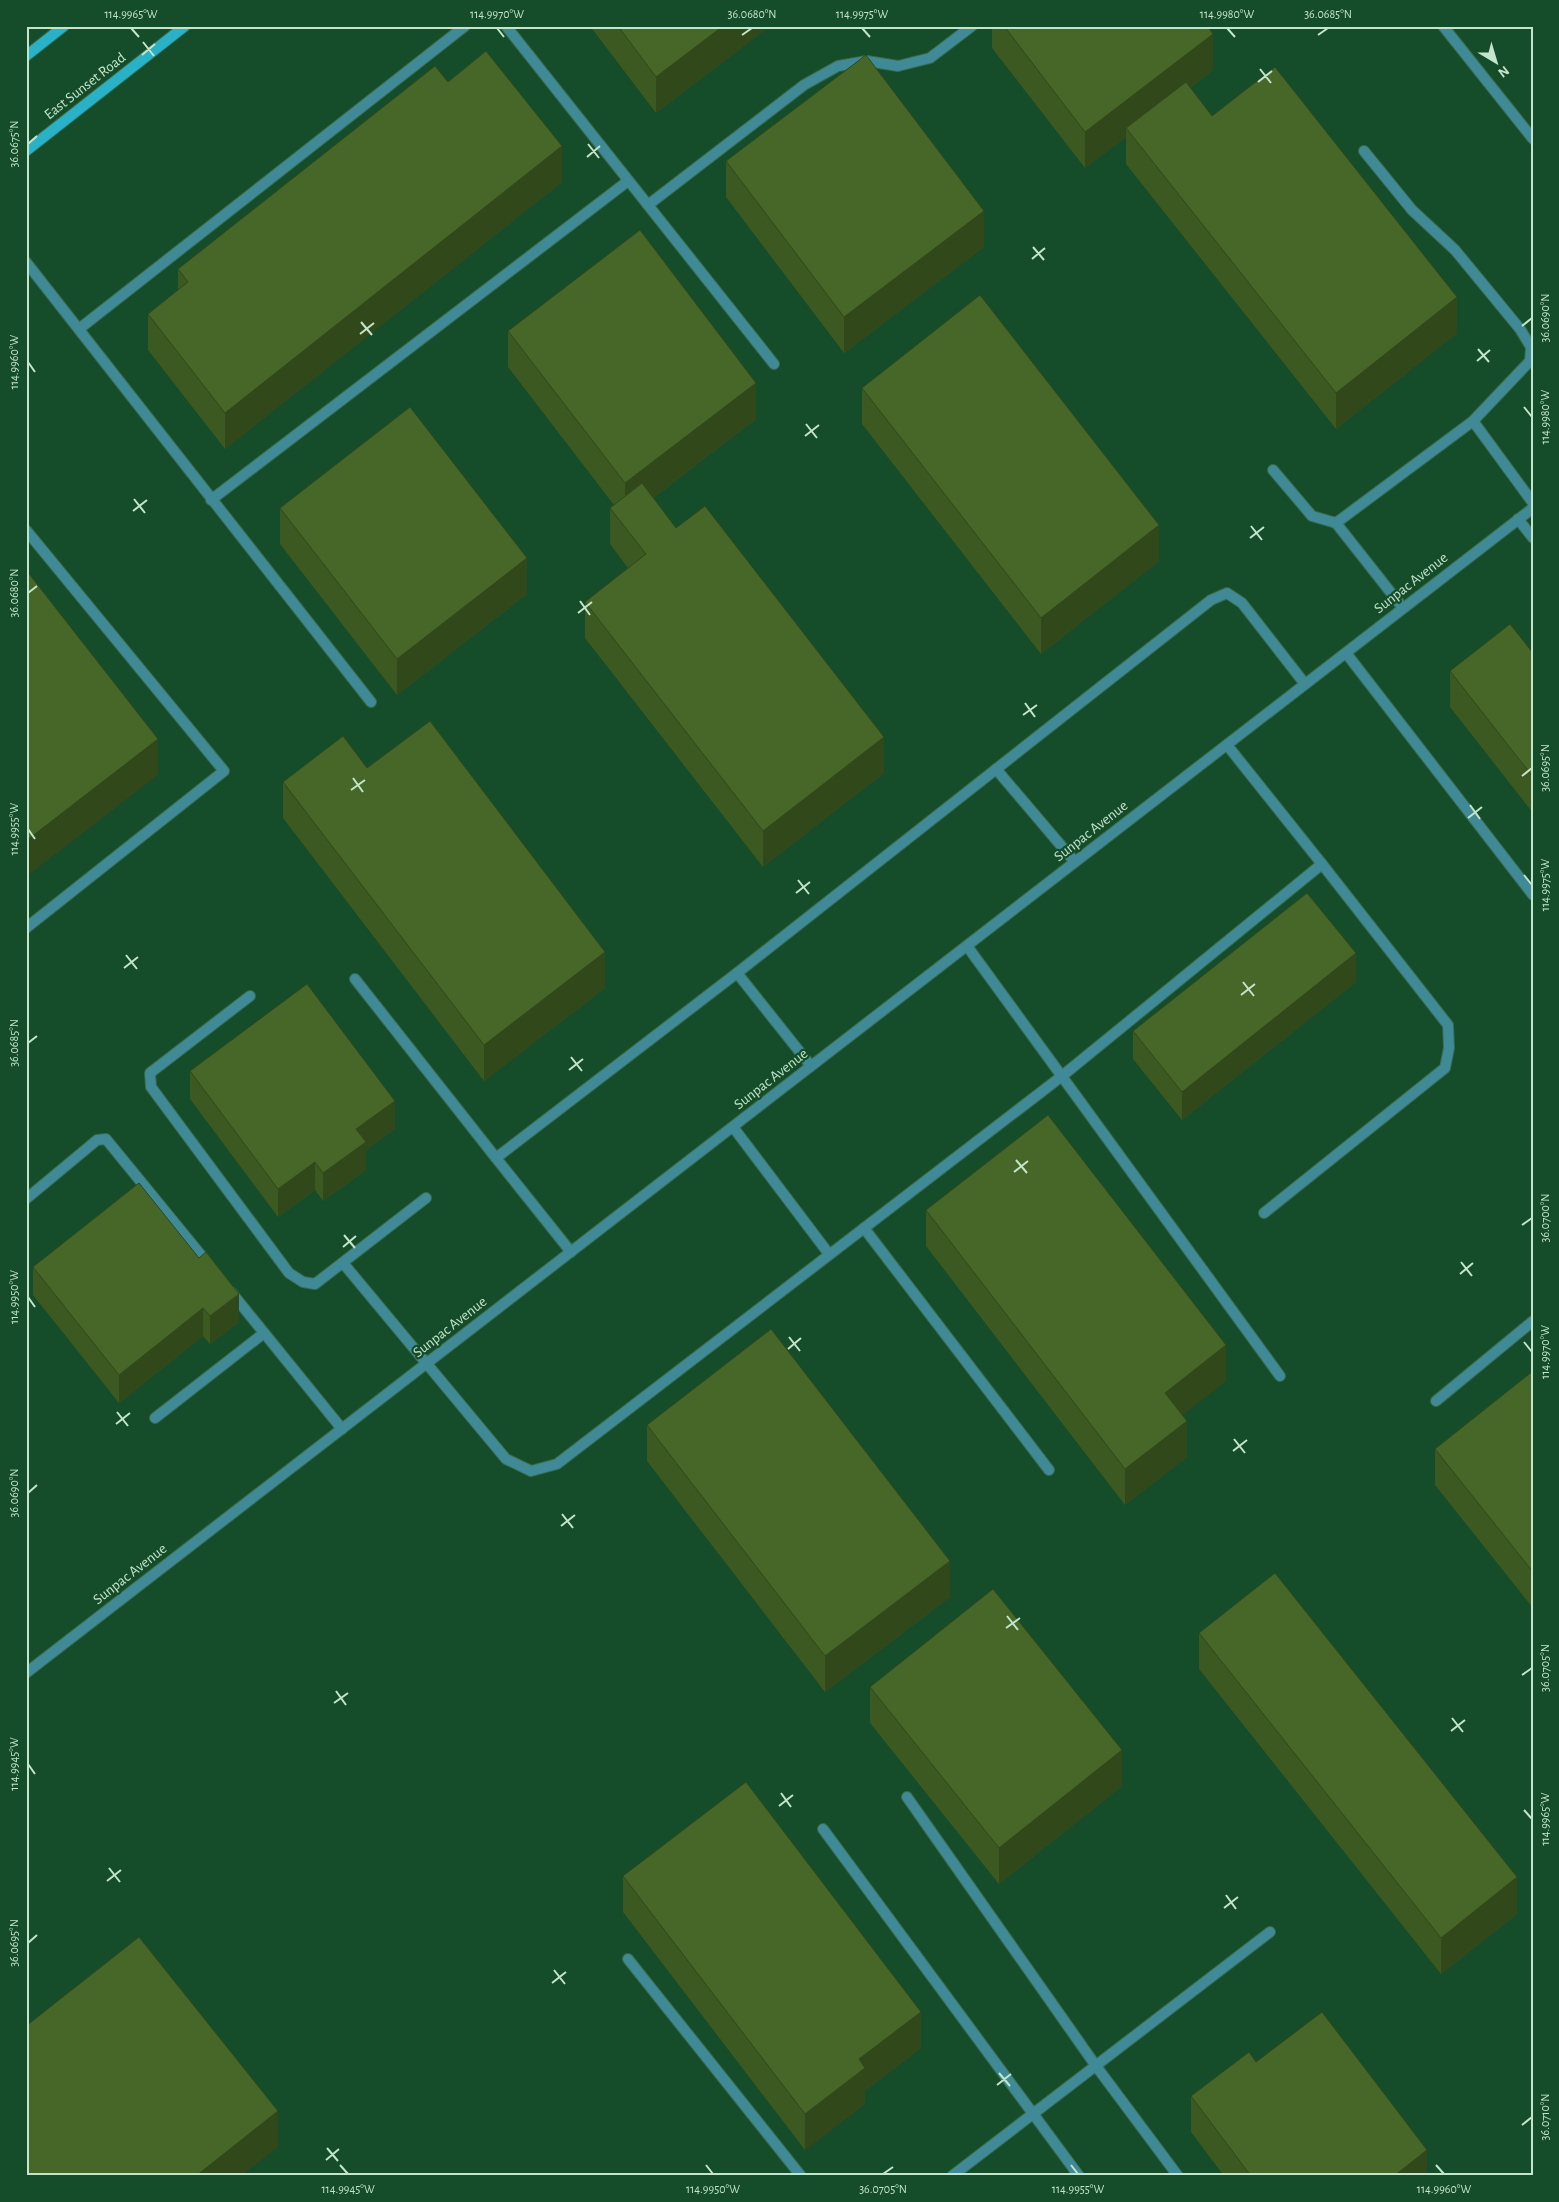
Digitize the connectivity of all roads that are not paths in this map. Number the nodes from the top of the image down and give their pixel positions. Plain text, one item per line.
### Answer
1 (64, 26) edge
2 (185, 26) edge
3 (465, 26) edge
4 (506, 26) edge
5 (972, 26) edge
6 (1443, 26) edge
7 (26, 56) edge
8 (1533, 139) edge
9 (26, 151) edge
10 (1364, 151) dead end
11 (628, 181) junction
12 (648, 205) junction
13 (26, 262) edge
14 (79, 329) junction
15 (774, 364) dead end
16 (1473, 420) junction
17 (1273, 470) dead end
18 (211, 500) junction
19 (1533, 504) edge
20 (1533, 508) edge
21 (1518, 519) junction
22 (1336, 523) junction
23 (26, 530) edge
24 (1533, 538) edge
25 (1403, 608) junction
26 (1346, 653) junction
27 (1305, 684) junction
28 (371, 702) dead end
29 (1227, 745) junction
30 (996, 769) junction
31 (1075, 862) junction
32 (1322, 864) junction
33 (1533, 895) edge
34 (26, 928) edge
35 (967, 946) junction
36 (737, 973) junction
37 (355, 979) dead end
38 (250, 996) dead end
39 (811, 1066) junction
40 (1062, 1076) junction
41 (733, 1127) junction
42 (496, 1158) junction
43 (426, 1198) dead end
44 (26, 1199) edge
45 (1264, 1214) dead end
46 (864, 1228) junction
47 (571, 1252) junction
48 (829, 1254) junction
49 (343, 1263) junction
50 (1533, 1321) edge
51 (264, 1333) junction
52 (426, 1364) junction
53 (1280, 1376) dead end
54 (1436, 1401) dead end
55 (154, 1418) dead end
56 (342, 1430) junction
57 (1049, 1470) dead end
58 (26, 1673) edge
59 (907, 1797) dead end
60 (823, 1829) dead end
61 (1270, 1932) dead end
62 (628, 1959) dead end
63 (1096, 2066) junction
64 (1032, 2115) junction
65 (801, 2176) edge
66 (952, 2176) edge
67 (1079, 2176) edge
68 (1178, 2176) edge

1 - 7 main road
2 - 9 main road, East Sunset Road
3 - 14 street
4 - 11 street
5 - 12 street
6 - 8 street
10 - 16 street
11 - 12 street
11 - 18 street
12 - 15 street
13 - 14 street
14 - 18 street
16 - 19 street
16 - 22 street
17 - 22 street
18 - 28 street
20 - 21 street, Sunpac Avenue
21 - 24 street
21 - 25 street, Sunpac Avenue
22 - 25 street
23 - 34 street
25 - 26 street, Sunpac Avenue
26 - 27 street, Sunpac Avenue
26 - 33 street
27 - 29 street, Sunpac Avenue
27 - 30 street
29 - 31 street, Sunpac Avenue
29 - 32 street
30 - 31 street
30 - 36 street
31 - 35 street, Sunpac Avenue
32 - 40 street
32 - 45 street
35 - 39 street, Sunpac Avenue
35 - 40 street
36 - 39 street
36 - 42 street
37 - 42 street
38 - 49 street
39 - 41 street, Sunpac Avenue
40 - 46 street
40 - 53 street
41 - 47 street, Sunpac Avenue
41 - 48 street
42 - 47 street
43 - 49 street
44 - 51 street
46 - 48 street
46 - 57 street
47 - 52 street, Sunpac Avenue
48 - 52 street
49 - 52 street
50 - 54 street
51 - 55 street
51 - 56 street
52 - 56 street, Sunpac Avenue
56 - 58 street, Sunpac Avenue
59 - 63 street
60 - 64 street
61 - 63 street
62 - 65 street
63 - 64 street
63 - 68 street
64 - 66 street
64 - 67 street

